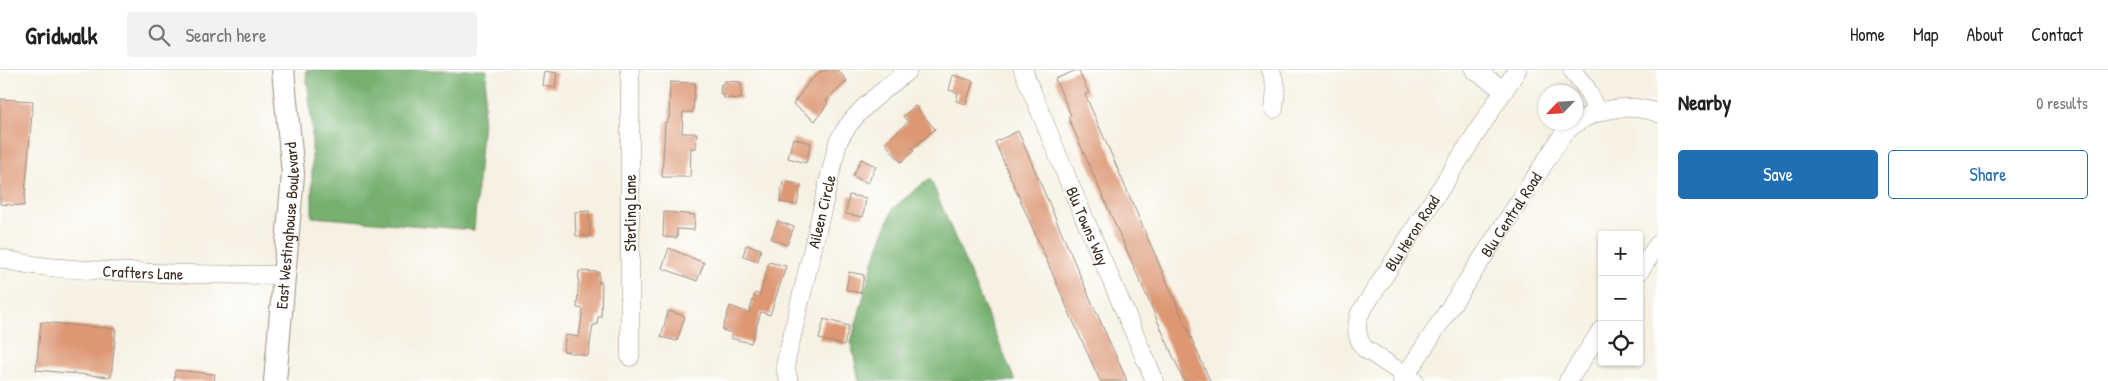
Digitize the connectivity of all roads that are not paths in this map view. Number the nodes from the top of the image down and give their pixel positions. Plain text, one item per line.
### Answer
1 (283, 70) edge
2 (630, 70) edge
3 (908, 70) edge
4 (1023, 70) edge
5 (1270, 70) edge
6 (1474, 70) edge
7 (1517, 70) edge
8 (1572, 70) edge
9 (1504, 90) junction
10 (1274, 110) dead end
11 (1597, 112) junction
12 (1658, 113) edge
13 (1658, 244) edge
14 (0, 258) edge
15 (1643, 266) edge
16 (285, 274) junction
17 (1598, 335) edge
18 (630, 357) dead end
19 (1407, 379) edge
20 (275, 381) edge
21 (789, 381) edge
22 (1155, 381) edge
23 (1568, 381) edge

1 - 16 main road, East Westinghouse Boulevard
2 - 18 street, Sterling Lane
3 - 21 street, Aileen Circle
4 - 22 street, Blu Towns Way
5 - 10 street
6 - 9 street
7 - 9 street, Blu Heron Road
8 - 11 street
9 - 19 street, Blu Heron Road
11 - 12 street, Blu Central Road
11 - 19 street, Blu Central Road
13 - 15 street
14 - 16 street, Crafters Lane
16 - 20 main road, East Westinghouse Boulevard
17 - 23 street

